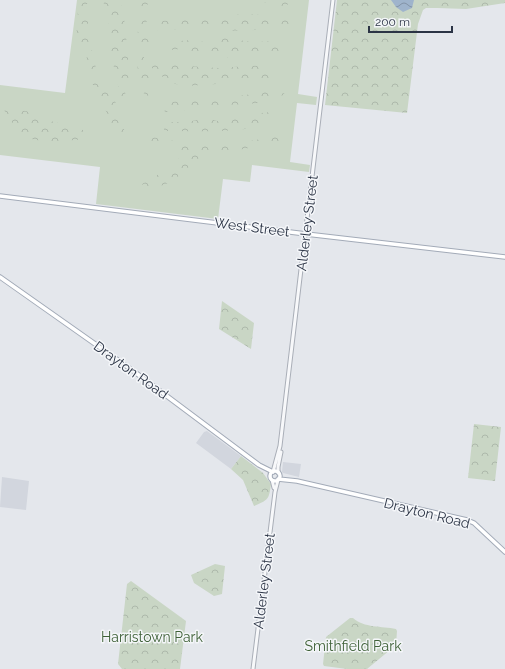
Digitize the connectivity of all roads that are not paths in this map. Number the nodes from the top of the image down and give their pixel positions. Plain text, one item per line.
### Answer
1 (333, 0) edge
2 (0, 196) edge
3 (306, 234) junction
4 (505, 257) edge
5 (0, 277) edge
6 (280, 446) junction
7 (259, 465) junction
8 (273, 472) junction
9 (279, 473) junction
10 (271, 478) junction
11 (278, 480) junction
12 (293, 481) junction
13 (275, 492) junction
14 (505, 552) edge
15 (254, 669) edge

1 - 3 street, Alderley Street
2 - 3 main road, West Street
3 - 4 main road, West Street
3 - 6 street, Alderley Street
5 - 7 main road, Drayton Road
6 - 8 street, Alderley Street
6 - 9 street, Alderley Street
7 - 8 main road, Drayton Road
7 - 10 main road, Drayton Road
8 - 9 main road
8 - 10 main road
9 - 11 main road
9 - 12 main road, Drayton Road
10 - 11 main road, Drayton Road
10 - 13 street, Alderley Street
11 - 12 main road, Drayton Road
11 - 13 street, Alderley Street
12 - 14 main road, Drayton Road
13 - 15 street, Alderley Street

